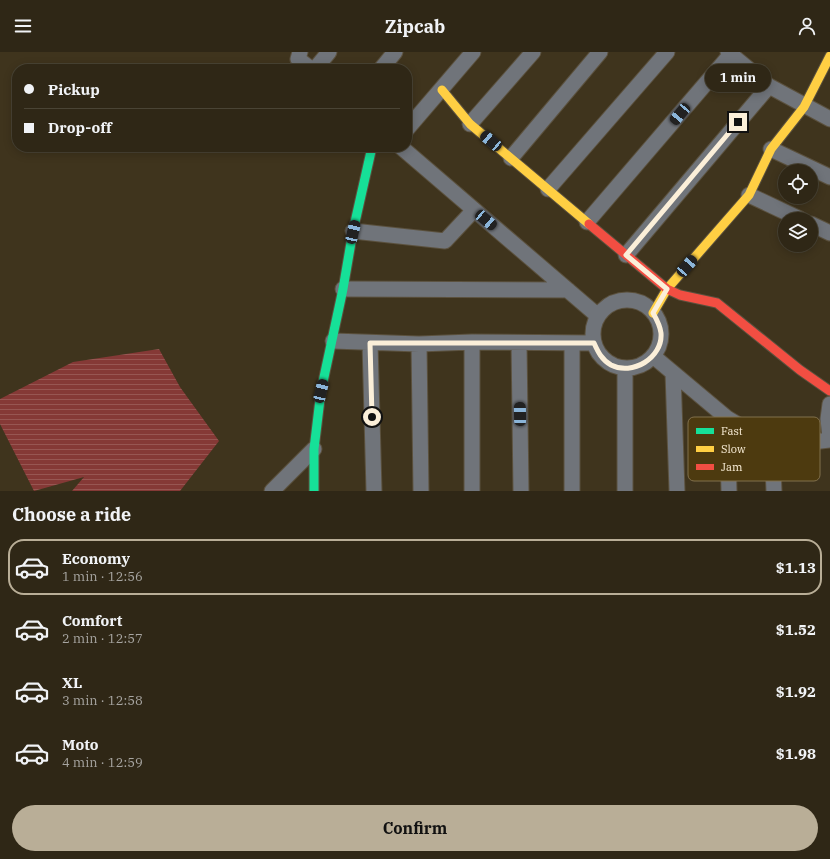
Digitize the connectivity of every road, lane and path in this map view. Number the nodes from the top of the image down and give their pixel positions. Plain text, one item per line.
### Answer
1 (300, 52) edge
2 (329, 52) edge
3 (395, 52) edge
4 (473, 52) edge
5 (533, 52) edge
6 (600, 52) edge
7 (667, 52) edge
8 (730, 53) edge
9 (829, 61) edge
10 (304, 64) edge
11 (319, 64) edge
12 (385, 64) edge
13 (769, 86) junction
14 (442, 90) junction
15 (804, 107) junction
16 (830, 119) edge
17 (412, 123) edge
18 (470, 124) junction
19 (771, 149) junction
20 (371, 152) edge
21 (407, 152) edge
22 (511, 158) junction
23 (830, 177) edge
24 (548, 190) junction
25 (749, 195) junction
26 (474, 210) junction
27 (785, 212) edge
28 (587, 222) junction
29 (818, 227) edge
30 (353, 232) junction
31 (830, 233) edge
32 (626, 255) junction
33 (344, 289) junction
34 (667, 289) junction
35 (568, 290) junction
36 (653, 313) junction
37 (598, 316) junction
38 (333, 341) junction
39 (472, 342) junction
40 (519, 342) junction
41 (370, 343) junction
42 (572, 343) junction
43 (594, 343) junction
44 (419, 344) junction
45 (653, 356) junction
46 (625, 368) junction
47 (673, 373) junction
48 (830, 391) edge
49 (830, 404) edge
50 (726, 417) edge
51 (830, 437) edge
52 (830, 440) edge
53 (820, 441) edge
54 (314, 449) junction
55 (729, 481) edge
56 (774, 481) edge
57 (272, 491) edge
58 (314, 491) edge
59 (374, 491) edge
60 (421, 491) edge
61 (472, 491) edge
62 (521, 491) edge
63 (572, 491) edge
64 (625, 491) edge
65 (677, 491) edge
66 (729, 491) edge
67 (774, 491) edge

1 - 10 street
2 - 11 street
3 - 12 street
4 - 14 street
5 - 18 street
6 - 22 street
7 - 24 street
8 - 13 street
8 - 28 street
9 - 15 street
13 - 15 street
13 - 32 street
14 - 17 street
14 - 18 street
15 - 16 street
15 - 19 street
18 - 22 street
19 - 23 street
19 - 25 street
20 - 30 street
21 - 26 street
22 - 24 street
24 - 28 street
25 - 27 street
25 - 34 street
26 - 30 street
26 - 35 street
28 - 32 street
29 - 31 street
30 - 33 street
32 - 34 street
33 - 35 street
33 - 38 street
34 - 36 street
34 - 48 street
35 - 37 street
36 - 37 street
36 - 45 street
37 - 43 street
38 - 41 street
38 - 54 street
39 - 40 street
39 - 44 street
39 - 61 street
40 - 42 street
40 - 62 street
41 - 44 street
41 - 59 street
42 - 43 street
42 - 63 street
43 - 46 street
44 - 60 street
45 - 46 street
45 - 47 street
46 - 64 street
47 - 50 street
47 - 65 street
49 - 51 street
52 - 53 street
54 - 57 street
54 - 58 street
55 - 66 street
56 - 67 street

